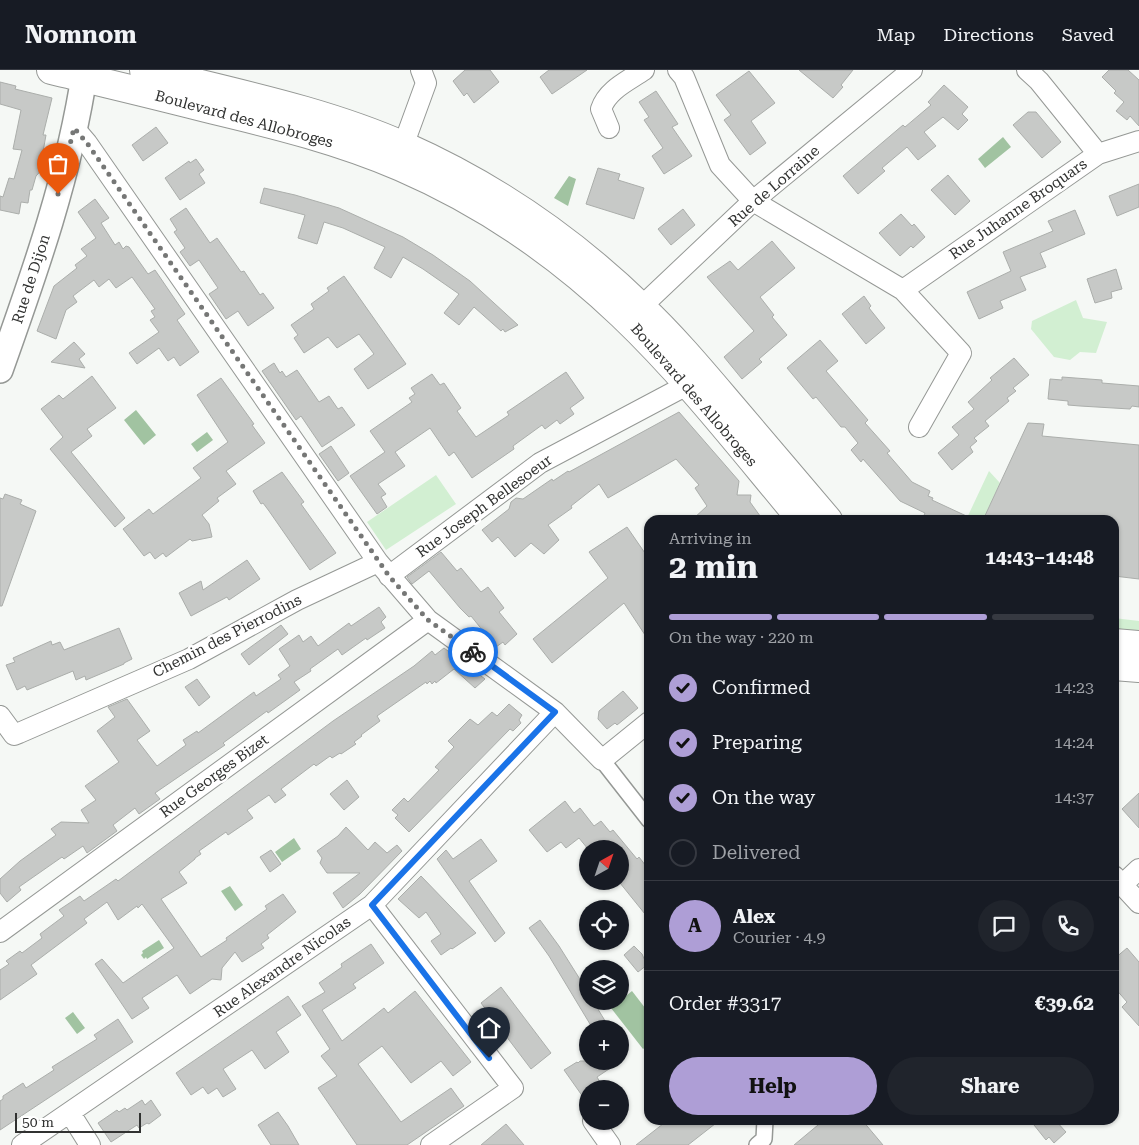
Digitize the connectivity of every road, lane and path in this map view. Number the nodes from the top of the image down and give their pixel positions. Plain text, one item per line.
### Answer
1 (51, 70) edge
2 (144, 70) edge
3 (421, 70) edge
4 (644, 70) edge
5 (912, 70) edge
6 (1028, 70) edge
7 (685, 72) edge
8 (84, 74) edge
9 (74, 128) junction
10 (609, 128) dead end
11 (1139, 141) edge
12 (403, 146) junction
13 (1098, 154) junction
14 (753, 201) junction
15 (903, 290) junction
16 (641, 307) junction
17 (0, 370) edge
18 (687, 385) junction
19 (919, 426) dead end
20 (798, 515) edge
21 (824, 515) edge
22 (383, 569) junction
23 (428, 620) junction
24 (1119, 643) edge
25 (1139, 645) edge
26 (1119, 666) edge
27 (1139, 668) edge
28 (555, 712) junction
29 (0, 716) edge
30 (644, 726) edge
31 (602, 760) junction
32 (644, 814) edge
33 (1139, 869) edge
34 (1119, 879) edge
35 (1119, 881) edge
36 (1139, 903) edge
37 (372, 905) junction
38 (0, 932) edge
39 (70, 1113) junction
40 (765, 1125) edge
41 (599, 1130) edge
42 (22, 1145) edge
43 (90, 1145) edge
44 (431, 1145) edge
45 (610, 1145) edge
46 (757, 1145) edge

1 - 8 main road, Boulevard des Allobroges
2 - 12 main road, Boulevard des Allobroges
3 - 12 street
4 - 10 street
5 - 14 street, Rue de Lorraine
6 - 13 street
7 - 14 street
8 - 9 street, Rue de Dijon
8 - 18 main road, Boulevard des Allobroges
9 - 17 street, Rue de Dijon
9 - 22 street
11 - 13 street, Rue Juhanne Broquars
12 - 16 main road, Boulevard des Allobroges
13 - 15 street, Rue Juhanne Broquars
14 - 15 street
14 - 16 street, Rue de Lorraine
15 - 19 street
16 - 21 main road, Boulevard des Allobroges
18 - 20 main road, Boulevard des Allobroges
18 - 22 street, Rue Joseph Bellesoeur
22 - 23 street
22 - 29 street, Chemin des Pierrodins
23 - 28 street
23 - 38 street, Rue Georges Bizet
24 - 25 main road
26 - 27 main road
28 - 31 street
28 - 37 street, Rue Alexandre Nicolas
30 - 31 street
31 - 32 street
33 - 34 street
35 - 36 street
37 - 39 street, Rue Alexandre Nicolas
37 - 44 street
39 - 42 street, Rue Alexandre Nicolas
39 - 43 street
40 - 46 street
41 - 45 street

